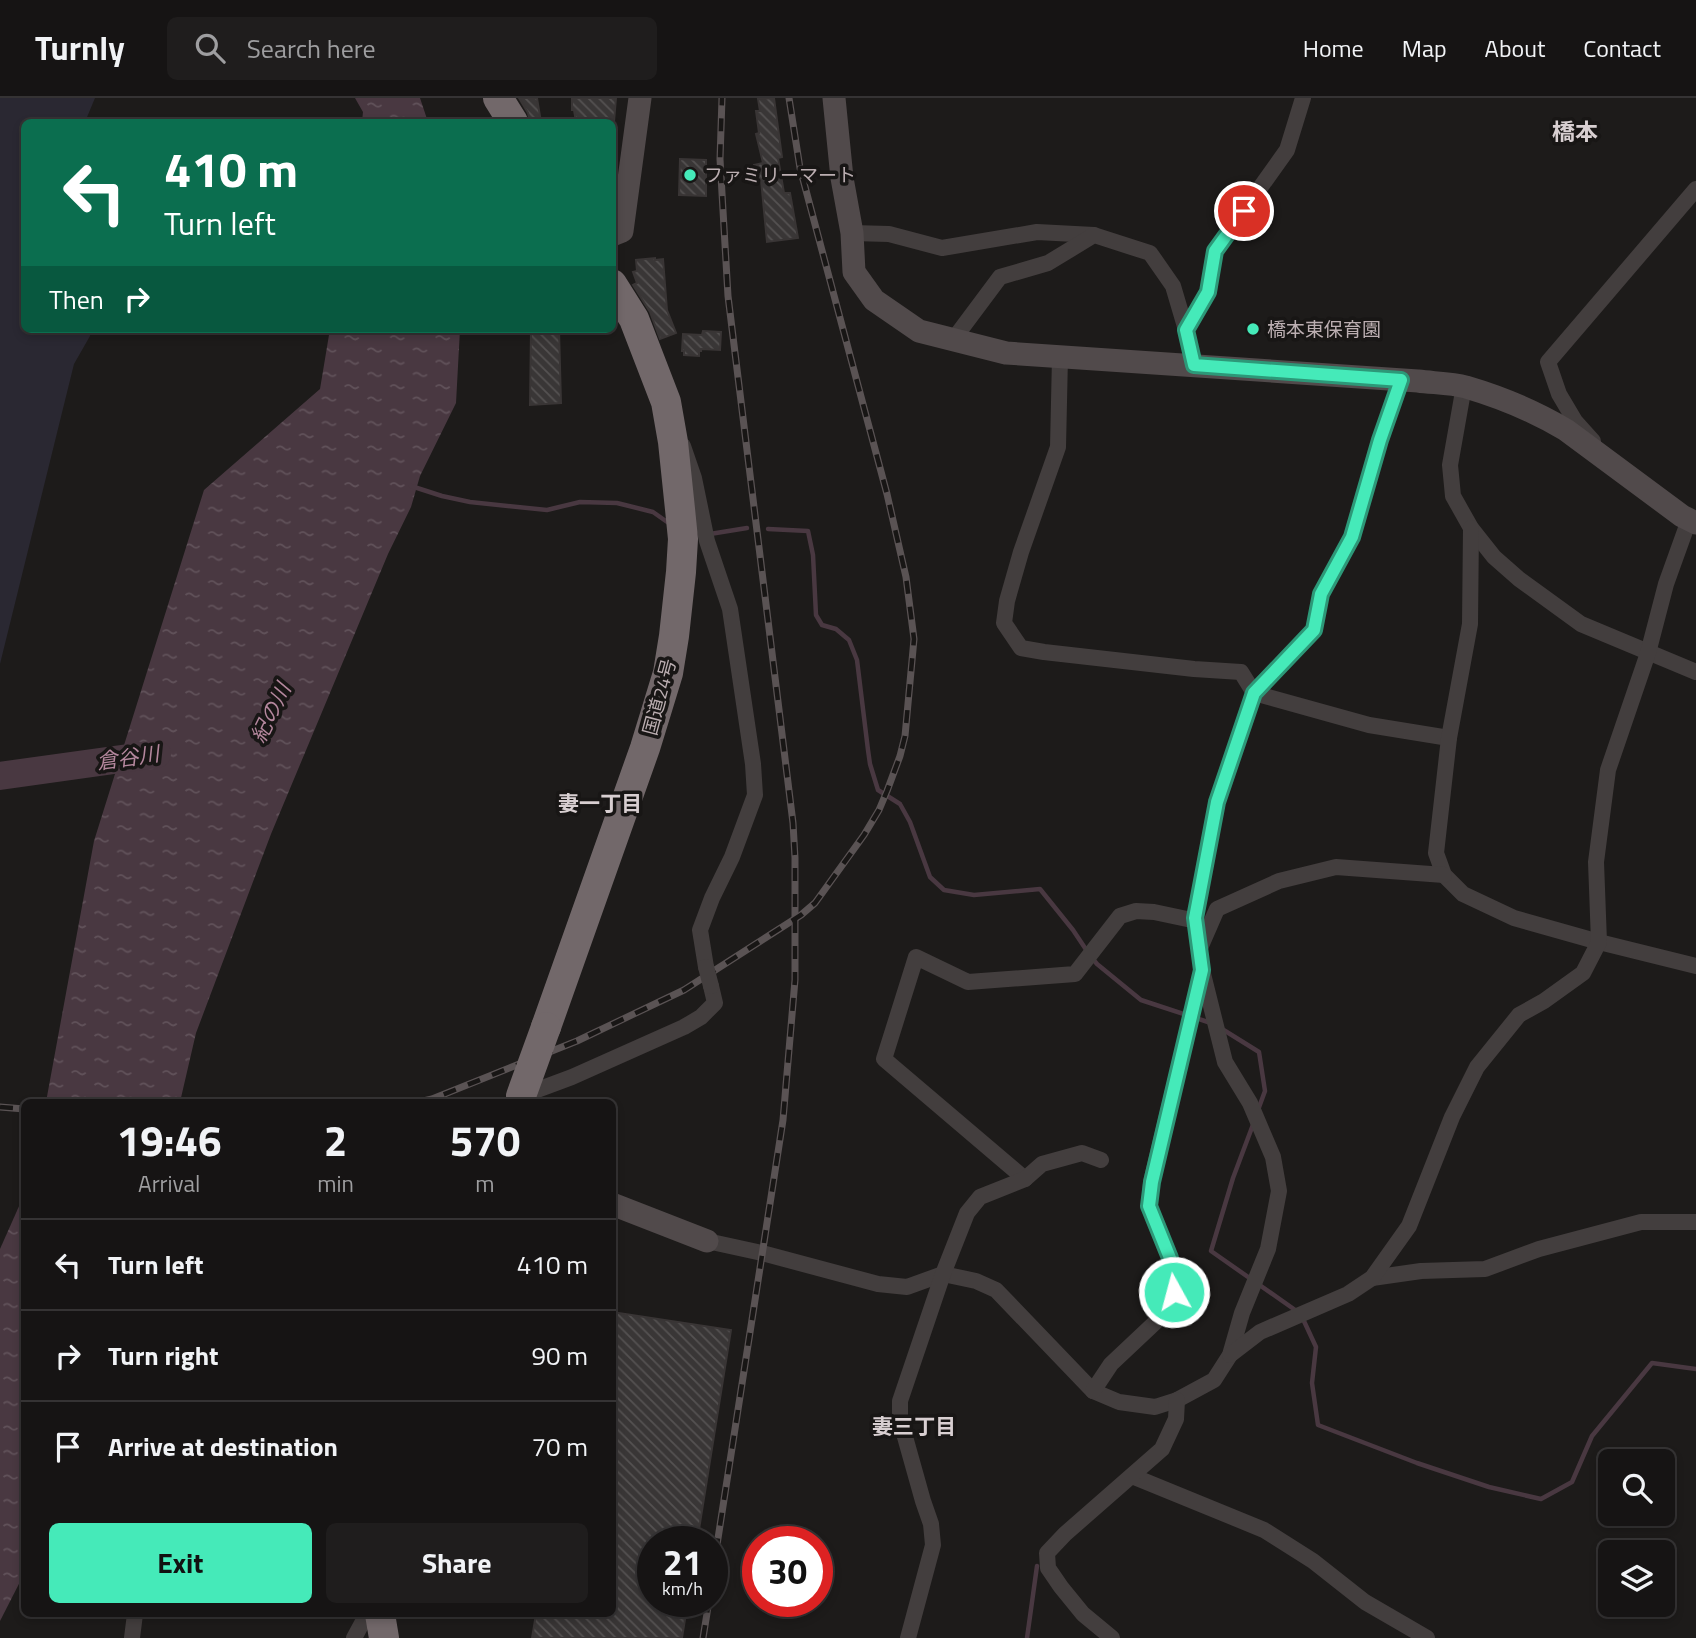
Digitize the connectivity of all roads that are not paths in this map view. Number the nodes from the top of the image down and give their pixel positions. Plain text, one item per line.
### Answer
1 (498, 98) edge
2 (640, 98) edge
3 (834, 98) edge
4 (1303, 98) edge
5 (511, 119) edge
6 (1696, 189) edge
7 (616, 233) edge
8 (852, 233) junction
9 (1094, 235) junction
10 (616, 290) edge
11 (1186, 330) junction
12 (954, 340) junction
13 (1060, 356) junction
14 (1194, 365) junction
15 (1401, 380) junction
16 (1464, 386) junction
17 (668, 416) junction
18 (1617, 469) junction
19 (1693, 521) edge
20 (1471, 528) junction
21 (1648, 653) junction
22 (1696, 672) edge
23 (1254, 693) junction
24 (1449, 738) junction
25 (1444, 876) junction
26 (1195, 918) junction
27 (1599, 942) junction
28 (1199, 950) junction
29 (1696, 966) edge
30 (1202, 970) junction
31 (520, 1099) edge
32 (1101, 1160) dead end
33 (1026, 1179) junction
34 (616, 1206) edge
35 (1696, 1222) edge
36 (707, 1241) joint
37 (943, 1274) junction
38 (1372, 1278) junction
39 (1230, 1356) junction
40 (1093, 1391) junction
41 (1177, 1400) junction
42 (1132, 1476) junction
43 (135, 1617) edge
44 (365, 1617) edge
45 (380, 1617) edge
46 (132, 1638) edge
47 (354, 1638) edge
48 (384, 1638) edge
49 (908, 1638) edge
50 (1112, 1638) edge
51 (1427, 1638) edge

1 - 5 highway
2 - 7 street
3 - 8 street
4 - 11 street
6 - 18 street
8 - 9 street
8 - 12 street
9 - 11 street
9 - 12 street
10 - 17 highway, 国道24号
11 - 14 street
12 - 13 street
13 - 14 street
13 - 23 street
14 - 15 street
15 - 16 street
15 - 23 street
16 - 18 street
16 - 20 street
17 - 31 highway, 国道24号, bridge
17 - 31 street, bridge
18 - 19 street
19 - 21 street
20 - 21 street
20 - 24 street
21 - 22 street
21 - 27 street
23 - 24 street
23 - 26 street
24 - 25 street
25 - 27 street
25 - 28 street
26 - 28 street
26 - 33 street
27 - 29 street
27 - 38 street
28 - 30 street
30 - 39 street
30 - 40 street
32 - 33 street
33 - 37 street
34 - 36 street
35 - 38 street
36 - 37 street
37 - 40 street
37 - 49 street
38 - 39 street
39 - 41 street
40 - 41 street
41 - 42 street
42 - 50 street
42 - 51 street
43 - 46 street
44 - 47 street
45 - 48 highway

